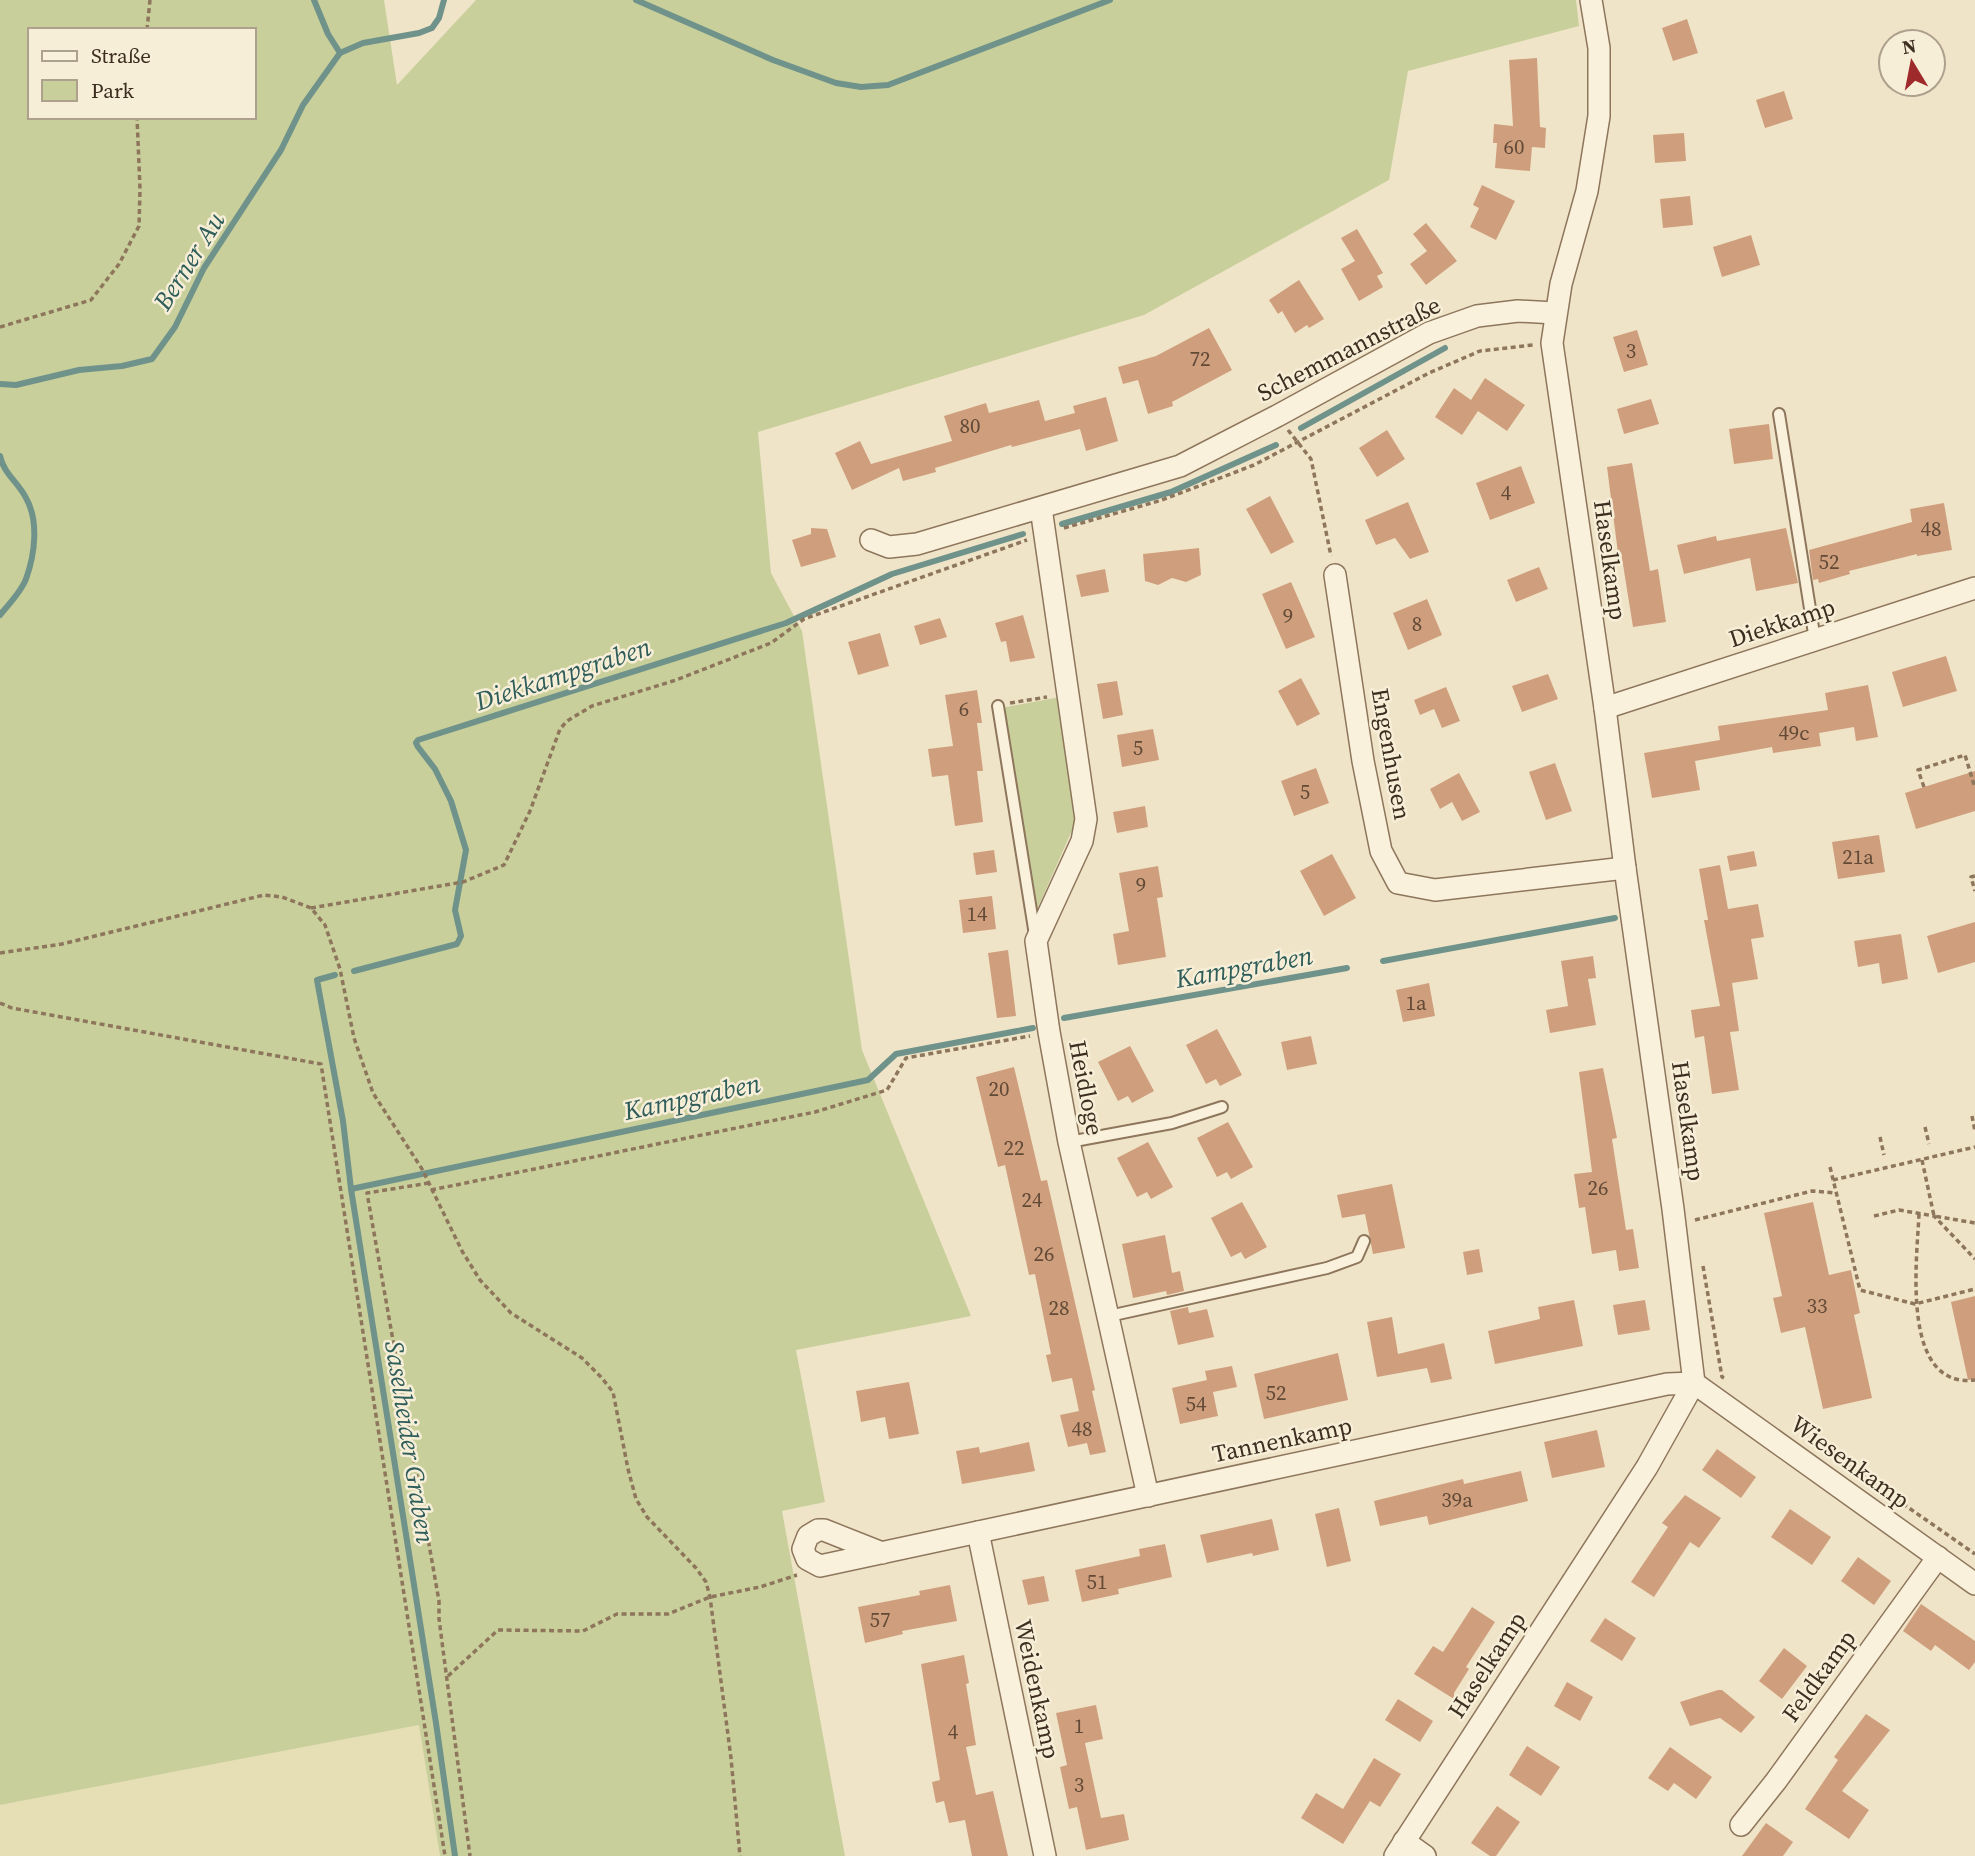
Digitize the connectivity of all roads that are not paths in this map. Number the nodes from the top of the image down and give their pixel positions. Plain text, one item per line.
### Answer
1 (1591, 0) edge
2 (1555, 313) junction
3 (1779, 414) dead end
4 (1041, 508) junction
5 (871, 540) dead end
6 (1335, 575) road end
7 (1975, 588) edge
8 (1815, 640) junction
9 (998, 705) road end
10 (1605, 708) junction
11 (1625, 868) junction
12 (1036, 941) junction
13 (1222, 1107) dead end
14 (1069, 1142) junction
15 (1364, 1241) dead end
16 (1110, 1316) junction
17 (1694, 1383) junction
18 (1148, 1496) junction
19 (978, 1532) junction
20 (882, 1553) junction
21 (1938, 1558) junction
22 (1975, 1584) edge
23 (1741, 1825) dead end
24 (1399, 1849) edge
25 (1045, 1856) edge
26 (1425, 1856) edge

1 - 2 street
2 - 4 street, Schemmannstraße
2 - 10 street, Haselkamp
3 - 8 lane
4 - 5 street, Schemmannstraße
4 - 12 street
6 - 11 street, Engenhusen
7 - 8 street, Diekkamp
8 - 10 street, Diekkamp
9 - 12 lane
10 - 11 street, Haselkamp
11 - 17 street, Haselkamp
12 - 14 street, Heidloge
13 - 14 lane
14 - 16 street, Heidloge
15 - 16 lane
16 - 18 street, Heidloge
17 - 18 street, Tannenkamp
17 - 21 street, Wiesenkamp
17 - 24 street, Haselkamp
18 - 19 street, Tannenkamp
19 - 20 street, Tannenkamp
19 - 25 street, Weidenkamp
20 - 20 street, Tannenkamp
21 - 22 street, Wiesenkamp
21 - 23 street, Feldkamp
24 - 26 street

